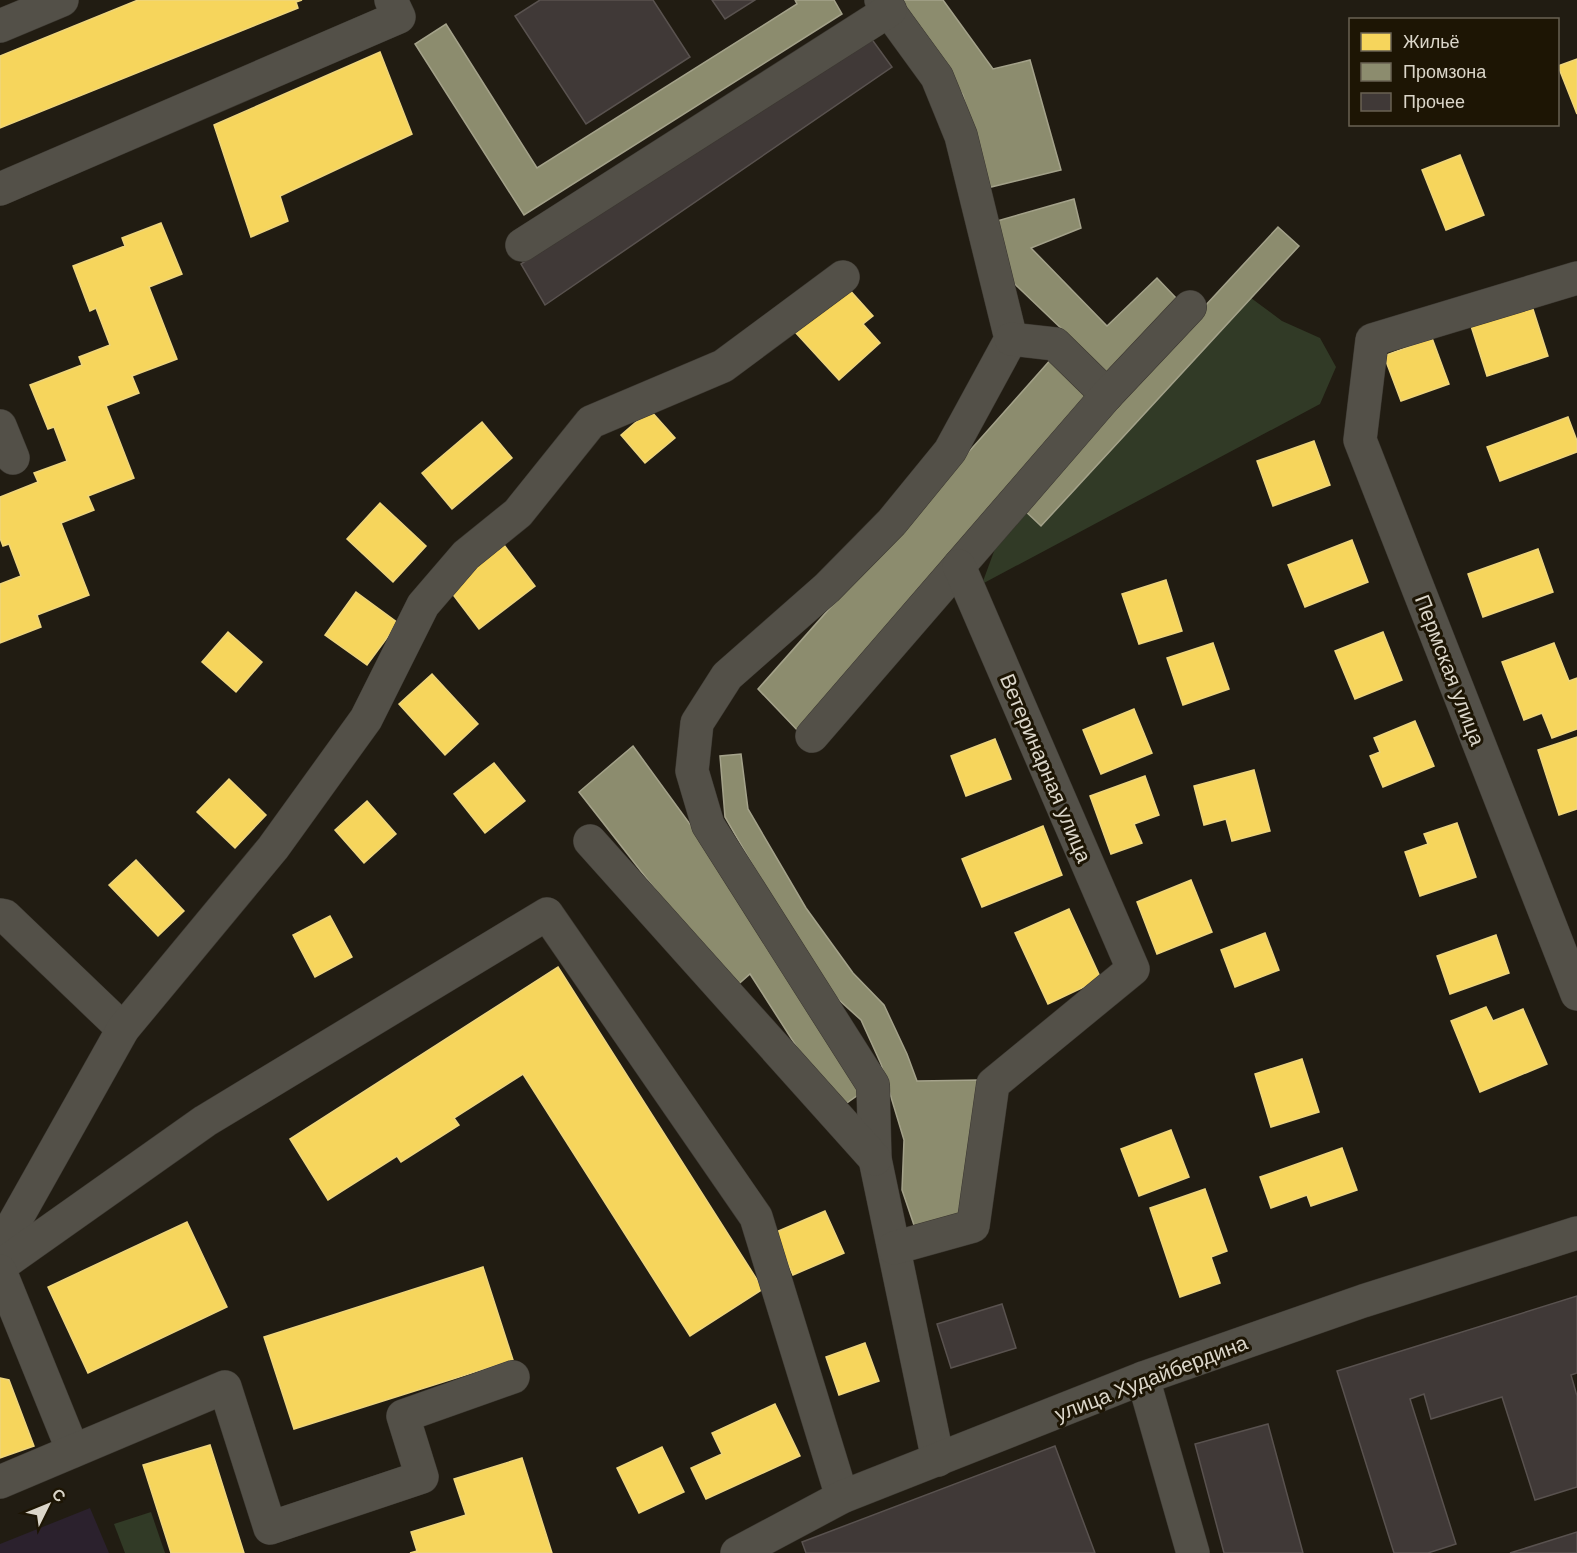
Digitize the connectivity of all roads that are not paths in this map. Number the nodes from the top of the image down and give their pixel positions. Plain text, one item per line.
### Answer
1 (62, 0) edge
2 (391, 0) edge
3 (885, 5) edge
4 (0, 26) edge
5 (0, 189) edge
6 (522, 245) dead end
7 (843, 277) dead end
8 (1577, 278) edge
9 (1190, 307) dead end
10 (1011, 339) junction
11 (1107, 395) junction
12 (0, 426) edge
13 (14, 458) dead end
14 (959, 566) junction
15 (812, 736) dead end
16 (590, 841) dead end
17 (0, 915) edge
18 (1577, 994) edge
19 (123, 1029) junction
20 (875, 1159) junction
21 (1577, 1233) edge
22 (0, 1248) edge
23 (894, 1248) junction
24 (0, 1266) edge
25 (0, 1271) edge
26 (513, 1377) dead end
27 (1143, 1378) junction
28 (73, 1451) junction
29 (938, 1460) junction
30 (0, 1482) edge
31 (842, 1497) junction
32 (737, 1553) edge
33 (1193, 1553) edge

1 - 4 street
2 - 5 street
3 - 6 street
3 - 10 street
7 - 19 street
8 - 18 street, Пермская улица
9 - 11 street
10 - 11 street
10 - 20 street
11 - 14 street
12 - 13 street
14 - 15 street
14 - 23 street, Ветеринарная улица
16 - 20 street
17 - 19 street
19 - 22 street
20 - 23 street
21 - 27 street, улица Худайбердина
23 - 29 street
24 - 31 street
25 - 28 street
26 - 28 street
27 - 29 street, улица Худайбердина
27 - 33 street
28 - 30 street
29 - 31 street, улица Худайбердина
31 - 32 street, улица Худайбердина

